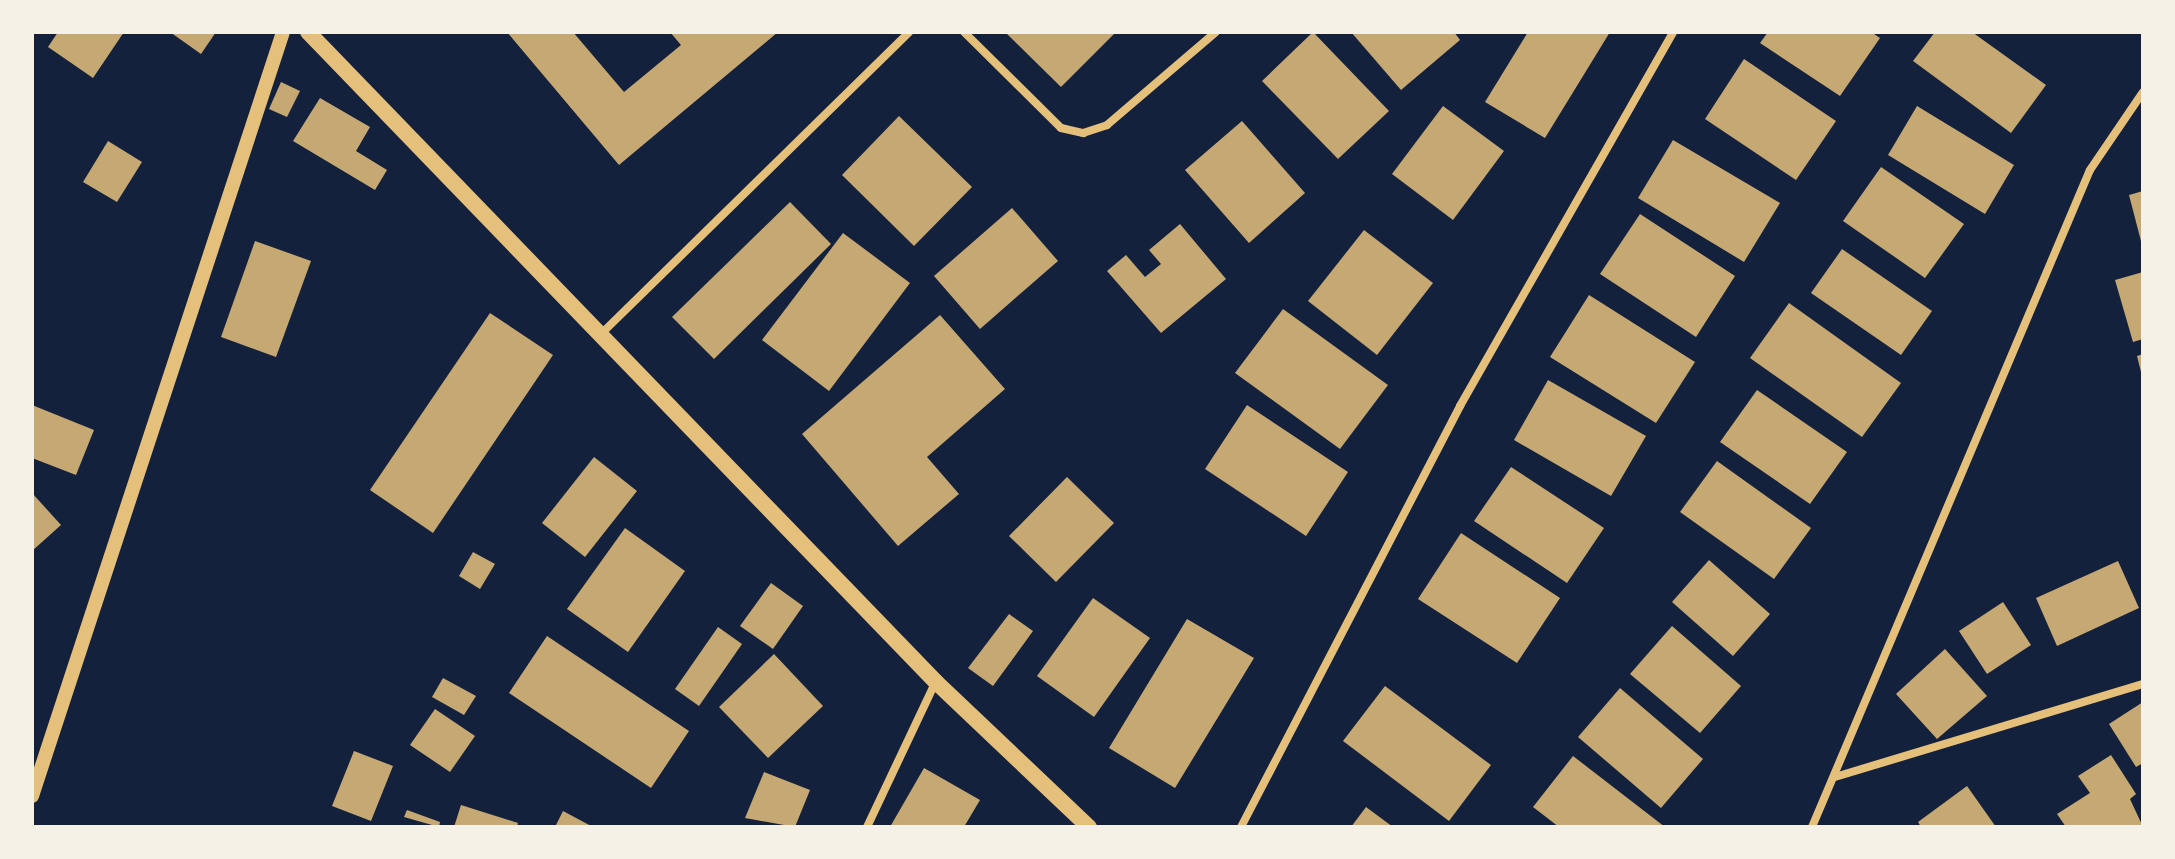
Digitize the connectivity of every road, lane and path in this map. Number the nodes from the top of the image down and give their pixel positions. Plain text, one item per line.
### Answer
1 (283, 32) edge
2 (308, 32) edge
3 (909, 32) edge
4 (964, 32) edge
5 (1216, 32) edge
6 (1673, 32) edge
7 (2143, 92) edge
8 (601, 334) junction
9 (936, 682) junction
10 (2143, 684) edge
11 (1835, 777) junction
12 (32, 796) edge
13 (867, 827) edge
14 (1089, 827) edge
15 (1241, 827) edge
16 (1812, 827) edge

1 - 12 street
2 - 8 main road
3 - 8 street
4 - 5 street
6 - 15 street
7 - 11 street
8 - 9 main road
9 - 13 street
9 - 14 main road
10 - 11 street
11 - 16 street

